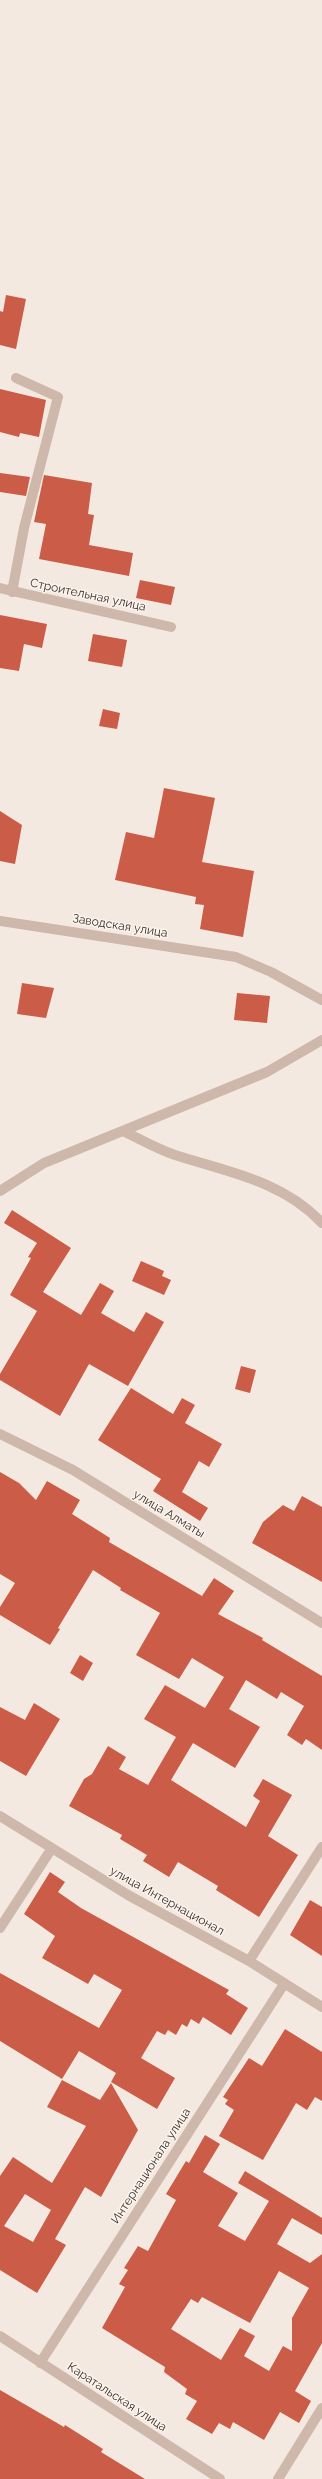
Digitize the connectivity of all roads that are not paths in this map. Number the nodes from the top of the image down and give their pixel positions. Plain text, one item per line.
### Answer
1 (16, 378) dead end
2 (0, 588) edge
3 (12, 592) junction
4 (171, 627) dead end
5 (0, 922) edge
6 (322, 1000) edge
7 (322, 1040) edge
8 (123, 1131) junction
9 (0, 1191) edge
10 (322, 1223) edge
11 (0, 1434) edge
12 (322, 1623) edge
13 (0, 1816) edge
14 (322, 1847) edge
15 (52, 1848) junction
16 (0, 1928) edge
17 (248, 1960) junction
18 (284, 1984) junction
19 (322, 2006) edge
20 (0, 2336) edge
21 (40, 2363) junction
22 (322, 2408) edge
23 (220, 2479) edge
24 (278, 2479) edge

1 - 3 street
2 - 3 street, Строительная улица
3 - 4 street, Строительная улица
5 - 6 street, Заводская улица
7 - 8 street
8 - 9 street
8 - 10 street
11 - 12 street, улица Алматы
13 - 15 street, улица Интернационал
14 - 17 street
15 - 16 street
15 - 17 street, улица Интернационал
17 - 18 street, улица Интернационал
18 - 19 street, улица Интернационал
18 - 21 street, Интернационала улица
20 - 21 street, Каратальская улица
21 - 23 street, Каратальская улица
22 - 24 street

